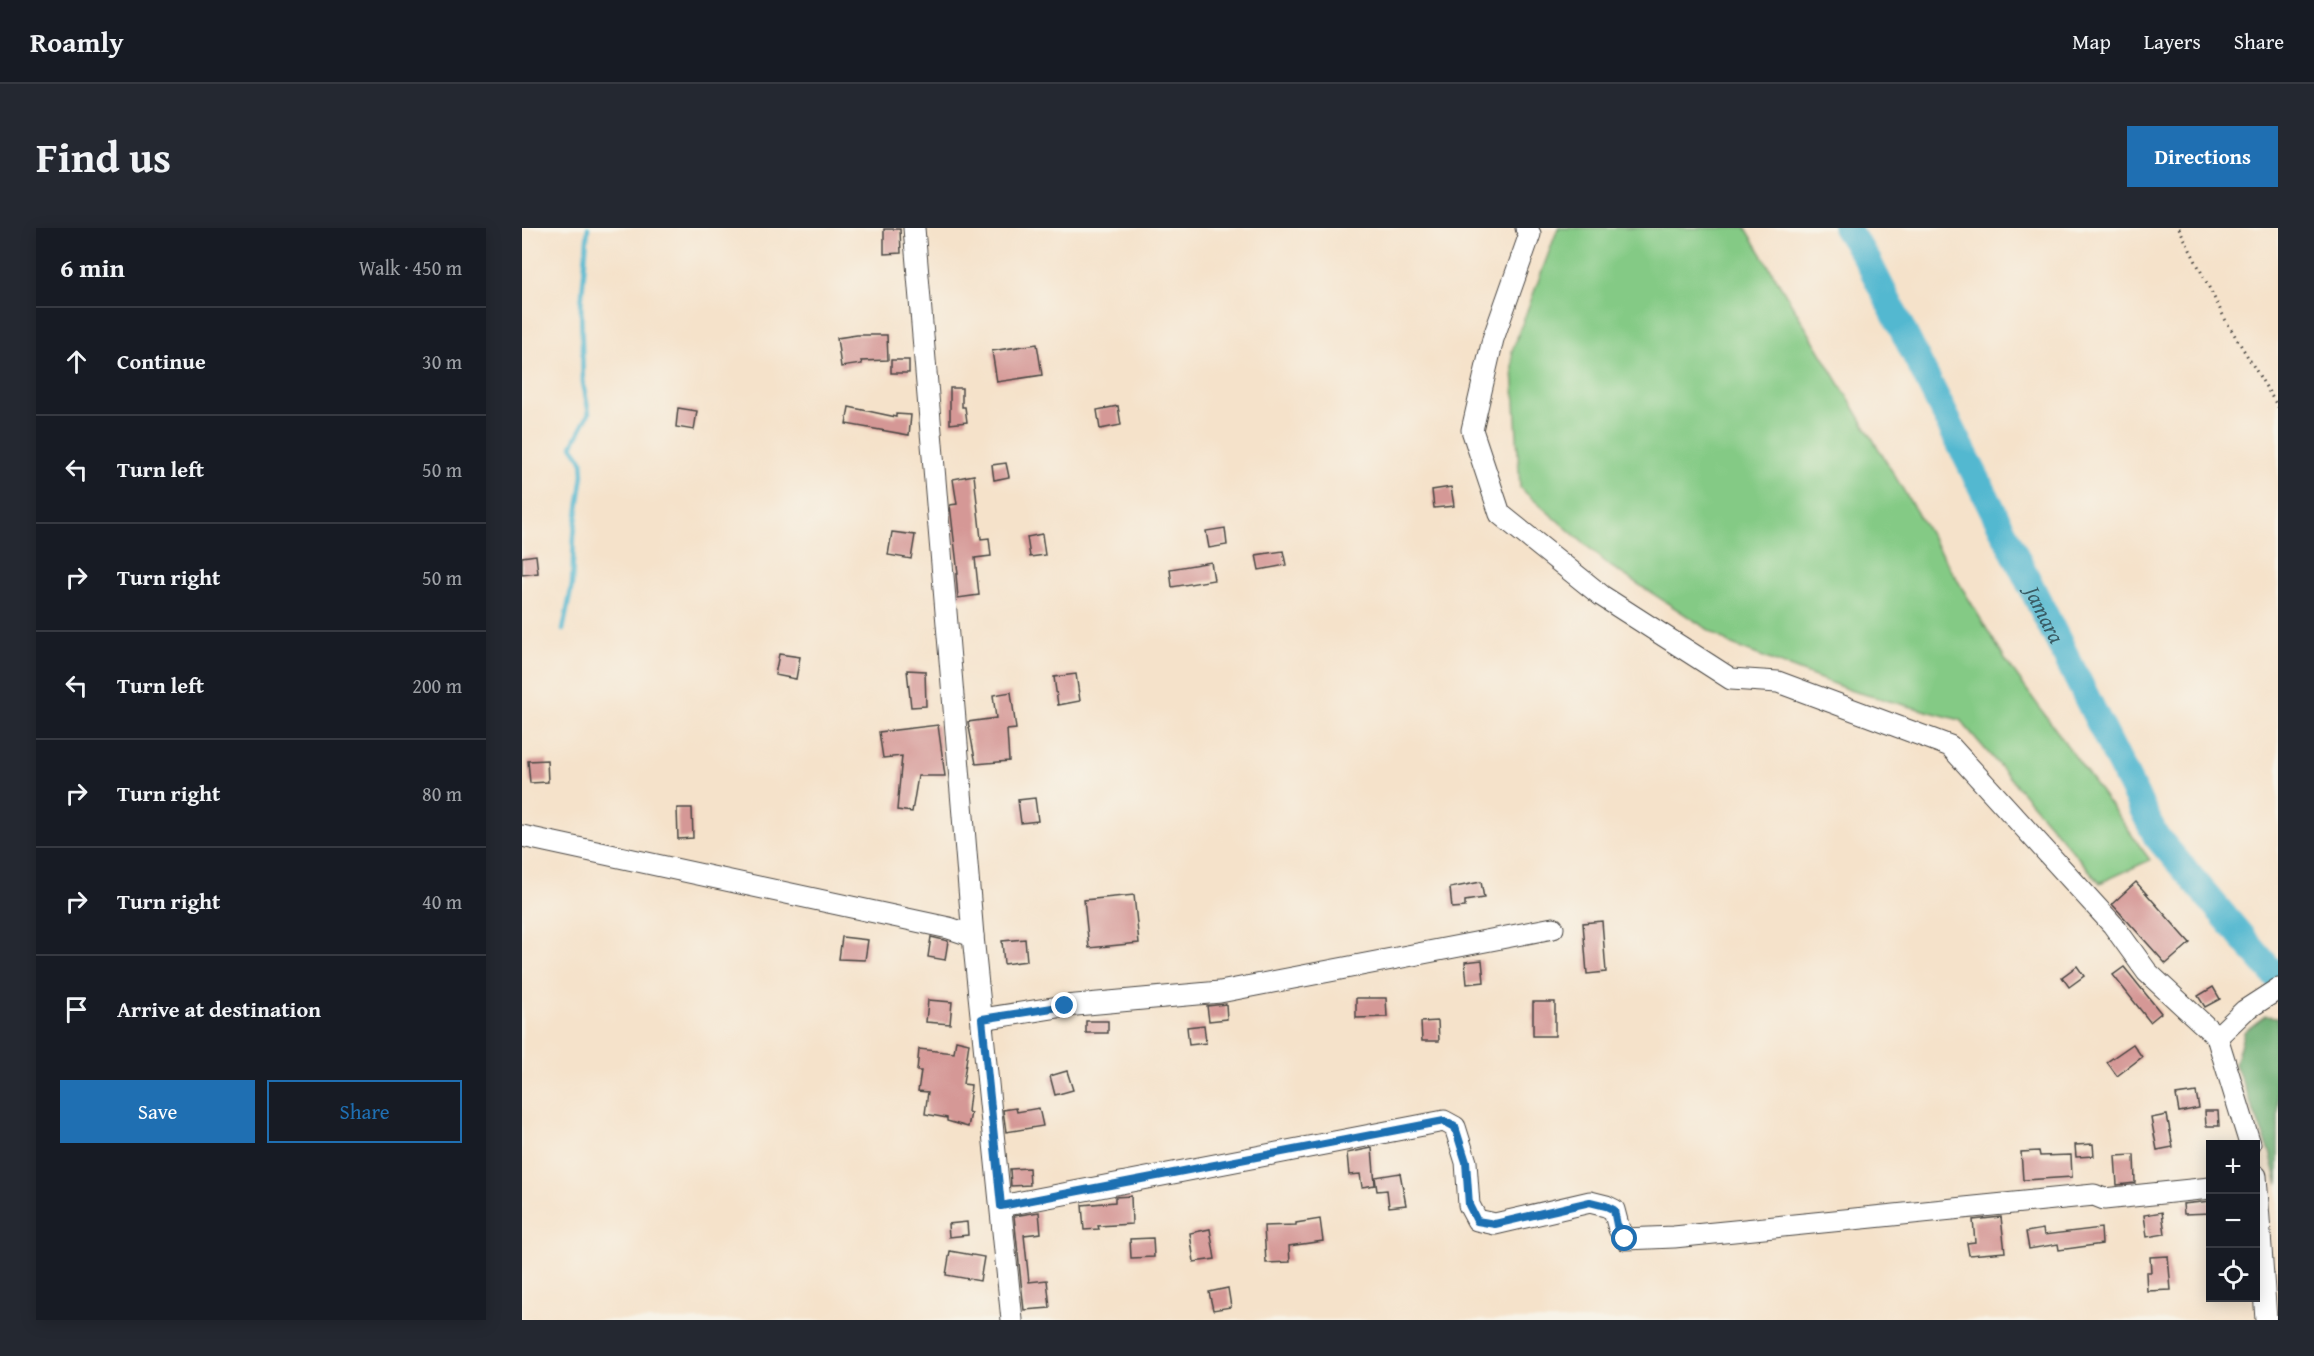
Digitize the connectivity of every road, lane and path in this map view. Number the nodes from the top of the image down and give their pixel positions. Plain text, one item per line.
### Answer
1 (914, 228) edge
2 (1526, 228) edge
3 (2179, 228) edge
4 (2278, 407) edge
5 (522, 836) edge
6 (1553, 928) dead end
7 (973, 936) junction
8 (2278, 989) edge
9 (982, 1019) junction
10 (2217, 1037) junction
11 (2249, 1140) edge
12 (2206, 1189) edge
13 (2257, 1194) edge
14 (1001, 1206) junction
15 (2270, 1312) edge
16 (1012, 1320) edge

1 - 7 street
2 - 10 street
3 - 4 path
5 - 7 street
6 - 9 street
7 - 9 street
8 - 10 street
9 - 14 street
10 - 11 street
12 - 14 street
13 - 15 street
14 - 16 street

